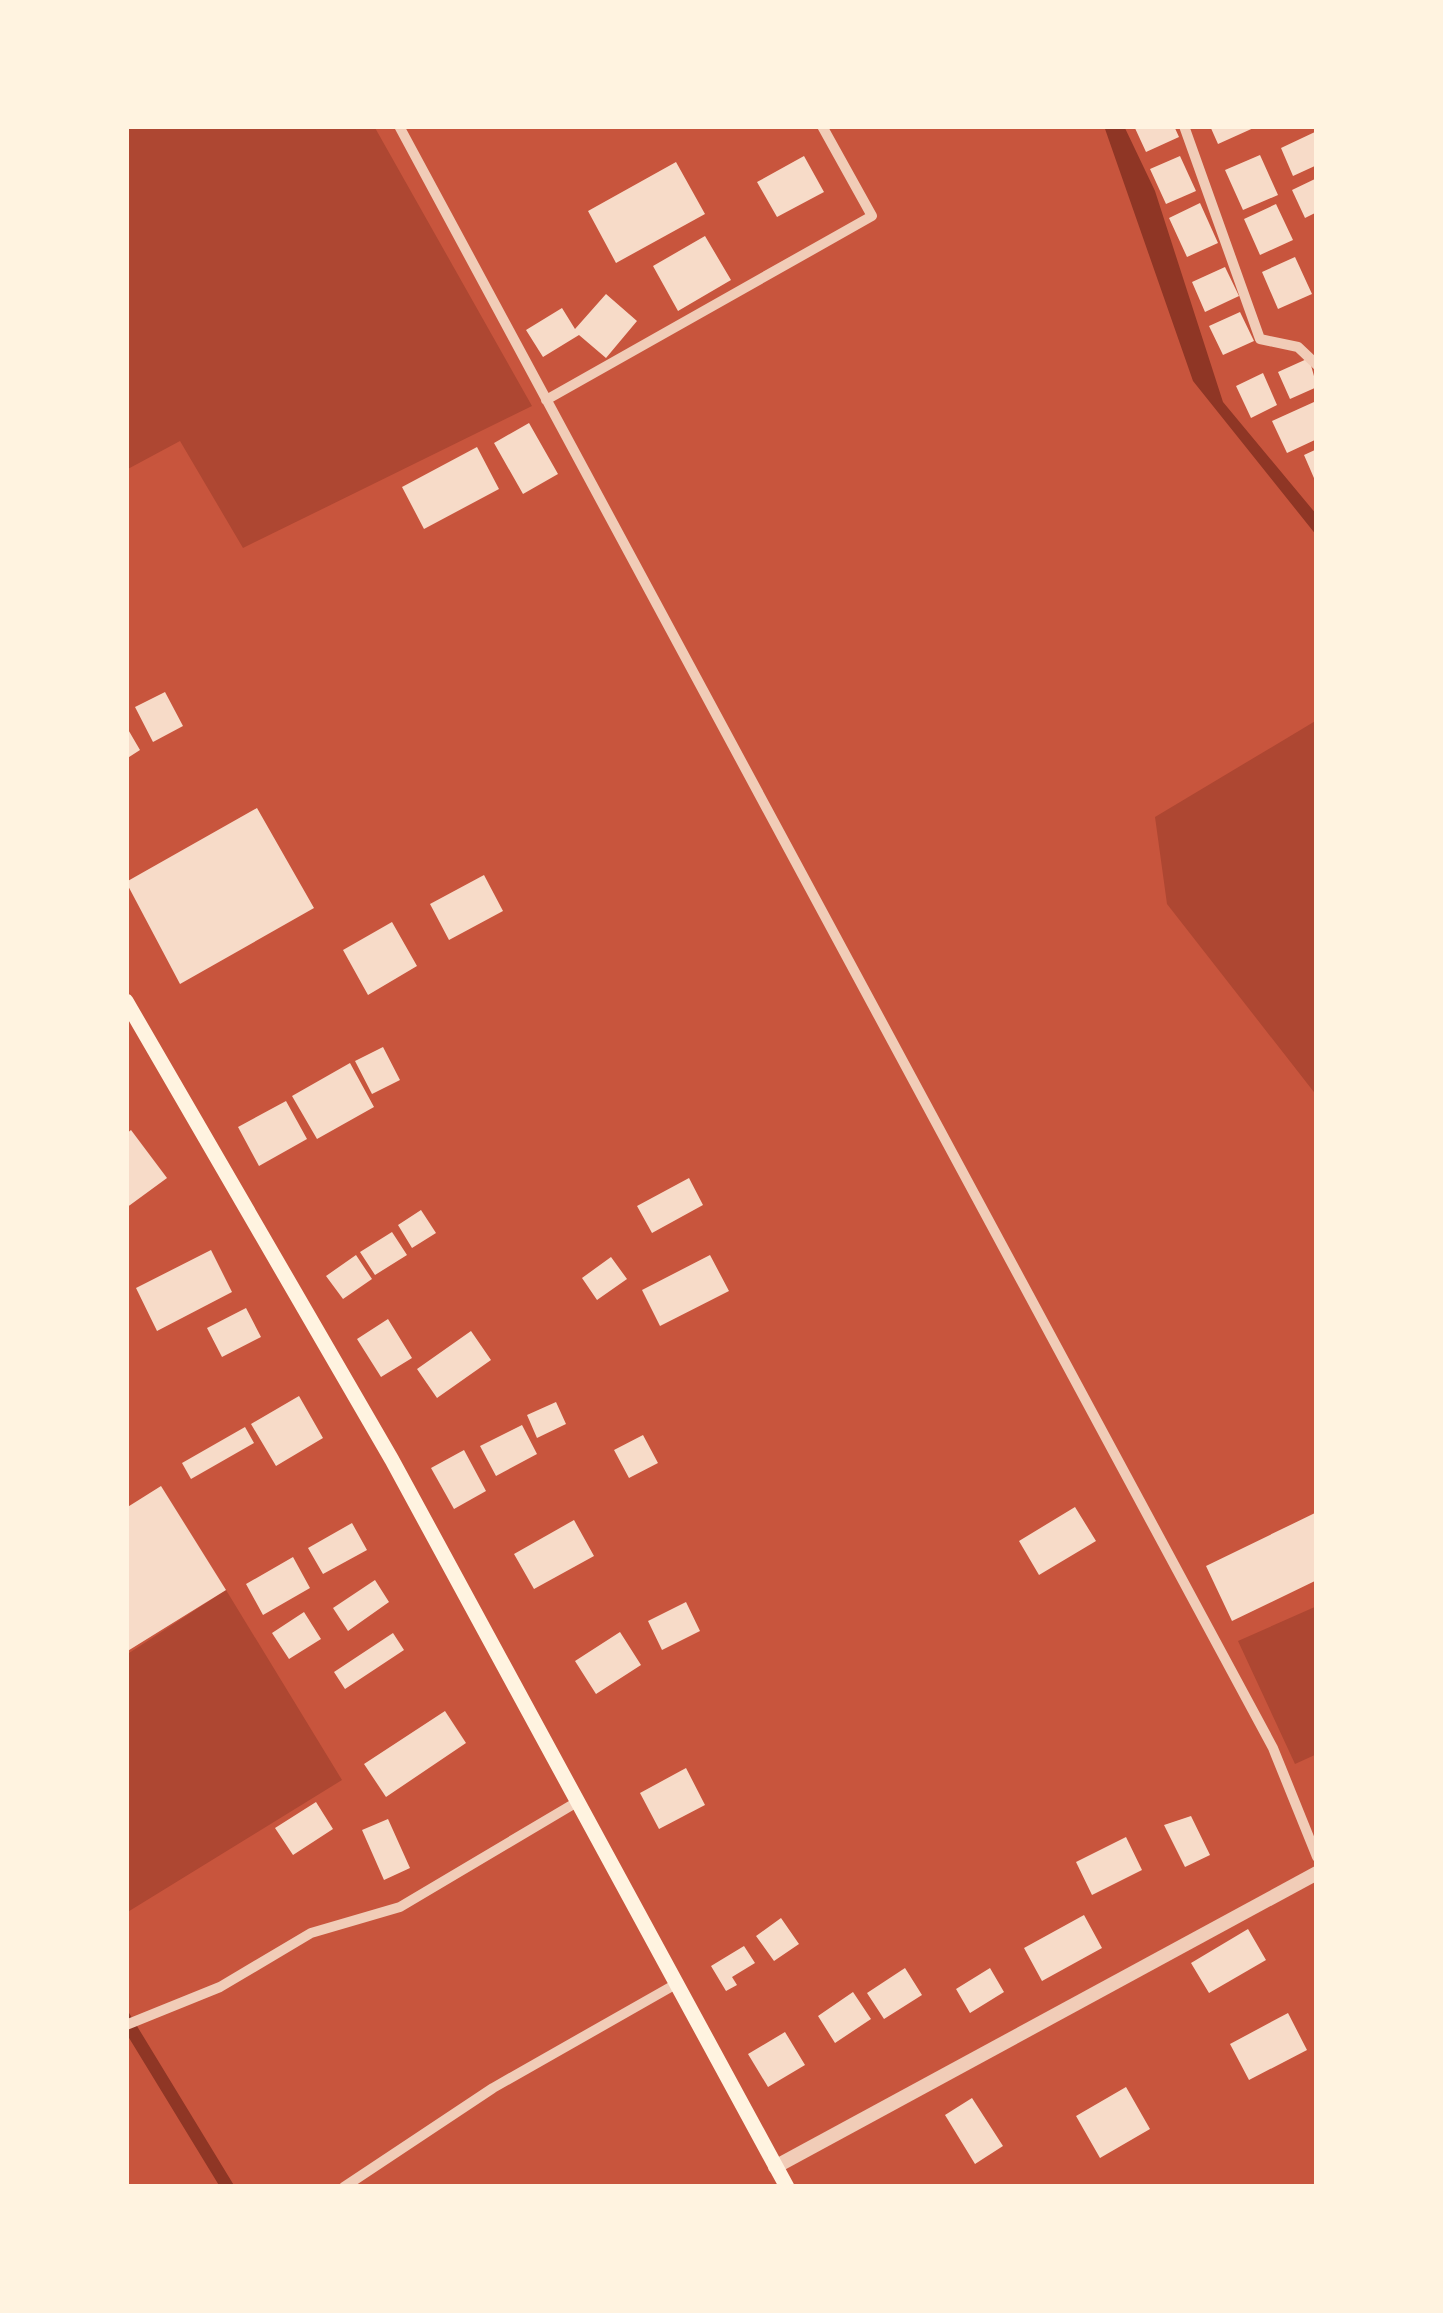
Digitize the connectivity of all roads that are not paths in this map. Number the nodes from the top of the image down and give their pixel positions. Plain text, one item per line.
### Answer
1 (399, 126) edge
2 (822, 126) edge
3 (1184, 126) edge
4 (1317, 365) edge
5 (546, 400) junction
6 (126, 1001) edge
7 (577, 1802) junction
8 (1317, 1857) edge
9 (1317, 1874) edge
10 (676, 1984) junction
11 (126, 2025) edge
12 (776, 2167) junction
13 (344, 2187) edge
14 (787, 2187) edge

1 - 5 street
2 - 5 street
3 - 4 street
5 - 8 street
6 - 7 main road
7 - 10 main road
7 - 11 street
9 - 12 street
10 - 12 main road
10 - 13 street
12 - 14 main road

